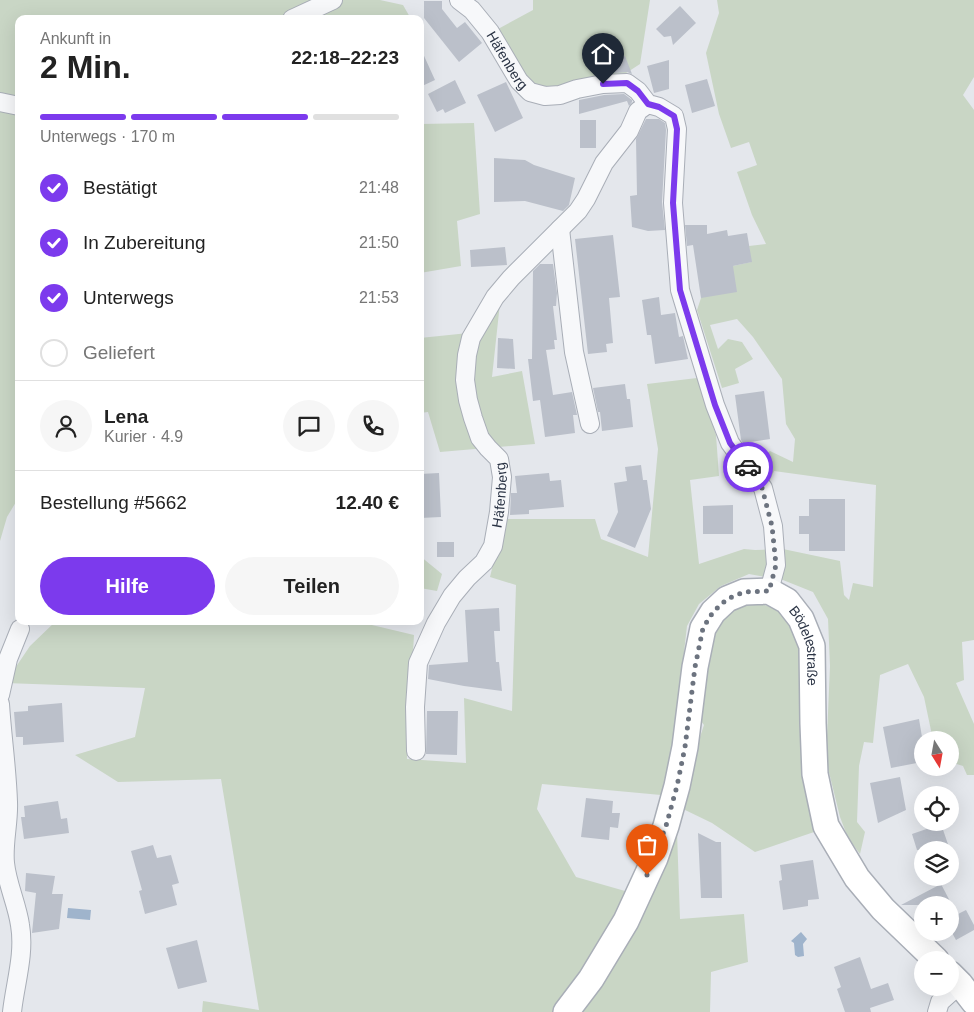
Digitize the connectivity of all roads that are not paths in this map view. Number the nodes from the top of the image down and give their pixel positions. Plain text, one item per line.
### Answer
1 (333, 0) edge
2 (459, 0) edge
3 (301, 15) edge
4 (0, 102) edge
5 (648, 104) junction
6 (15, 105) edge
7 (560, 229) junction
8 (590, 424) dead end
9 (769, 591) junction
10 (20, 629) dead end
11 (0, 695) edge
12 (0, 704) edge
13 (416, 751) dead end
14 (927, 951) edge
15 (961, 987) edge
16 (12, 1012) edge
17 (566, 1012) edge
18 (937, 1012) edge

1 - 3 street
2 - 5 street, Häfenberg
4 - 6 street
5 - 7 street, Häfenberg
5 - 9 street, Häfenberg
7 - 8 street
7 - 13 street, Häfenberg
9 - 14 main road, Bödelestraße
9 - 17 main road
10 - 11 street
12 - 16 street
15 - 18 street

